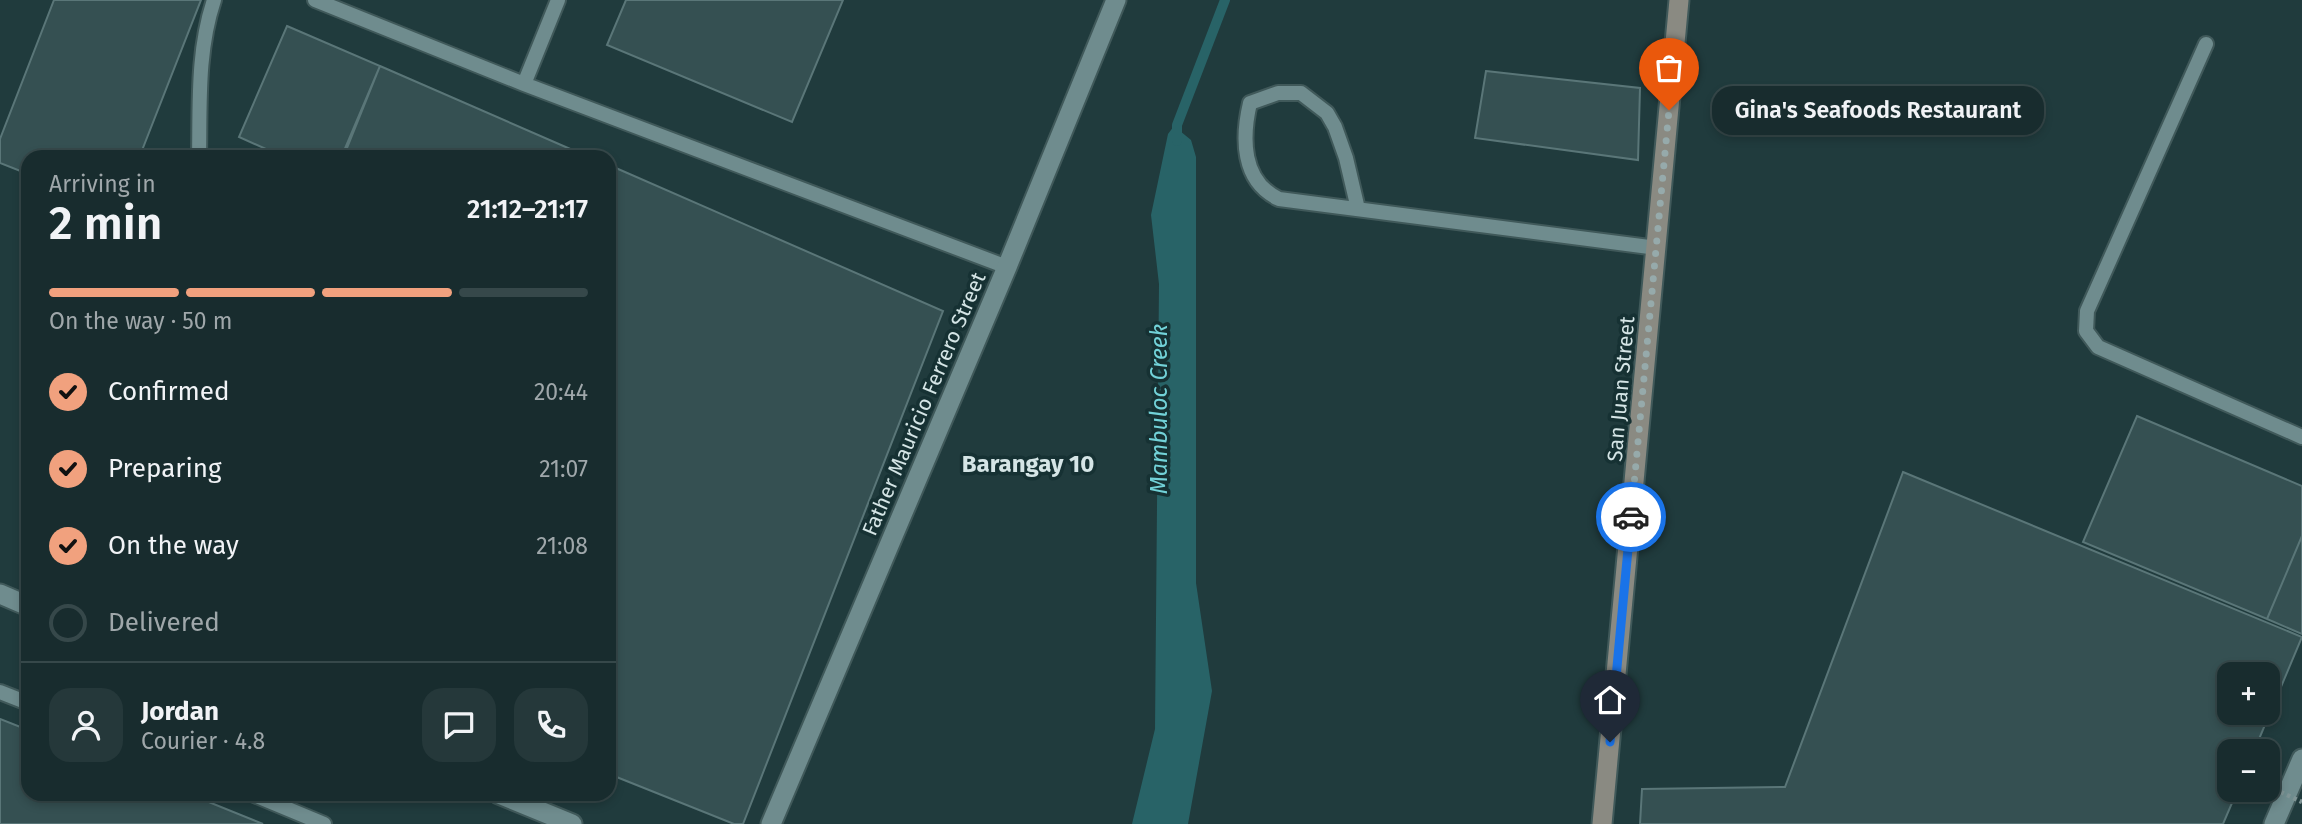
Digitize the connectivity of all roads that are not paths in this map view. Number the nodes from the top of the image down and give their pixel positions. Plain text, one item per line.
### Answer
1 (214, 0) edge
2 (315, 0) edge
3 (558, 0) edge
4 (1116, 0) edge
5 (1679, 0) edge
6 (2206, 44) dead end
7 (524, 84) junction
8 (199, 150) edge
9 (1358, 209) junction
10 (1657, 248) junction
11 (1007, 267) junction
12 (2302, 437) edge
13 (0, 594) edge
14 (21, 603) edge
15 (0, 692) edge
16 (21, 701) edge
17 (2302, 759) edge
18 (269, 801) edge
19 (516, 801) edge
20 (324, 824) edge
21 (572, 824) edge
22 (771, 824) edge
23 (1602, 824) edge
24 (2274, 824) edge

1 - 8 lane
2 - 7 lane
3 - 7 lane
4 - 11 street, Father Mauricio Ferrero Street
5 - 10 main road, San Juan Street
6 - 12 lane
7 - 11 lane
9 - 9 lane
9 - 10 lane
10 - 23 main road, San Juan Street
11 - 22 street, Father Mauricio Ferrero Street
13 - 14 street
15 - 16 lane
17 - 24 street
18 - 20 lane
19 - 21 street

